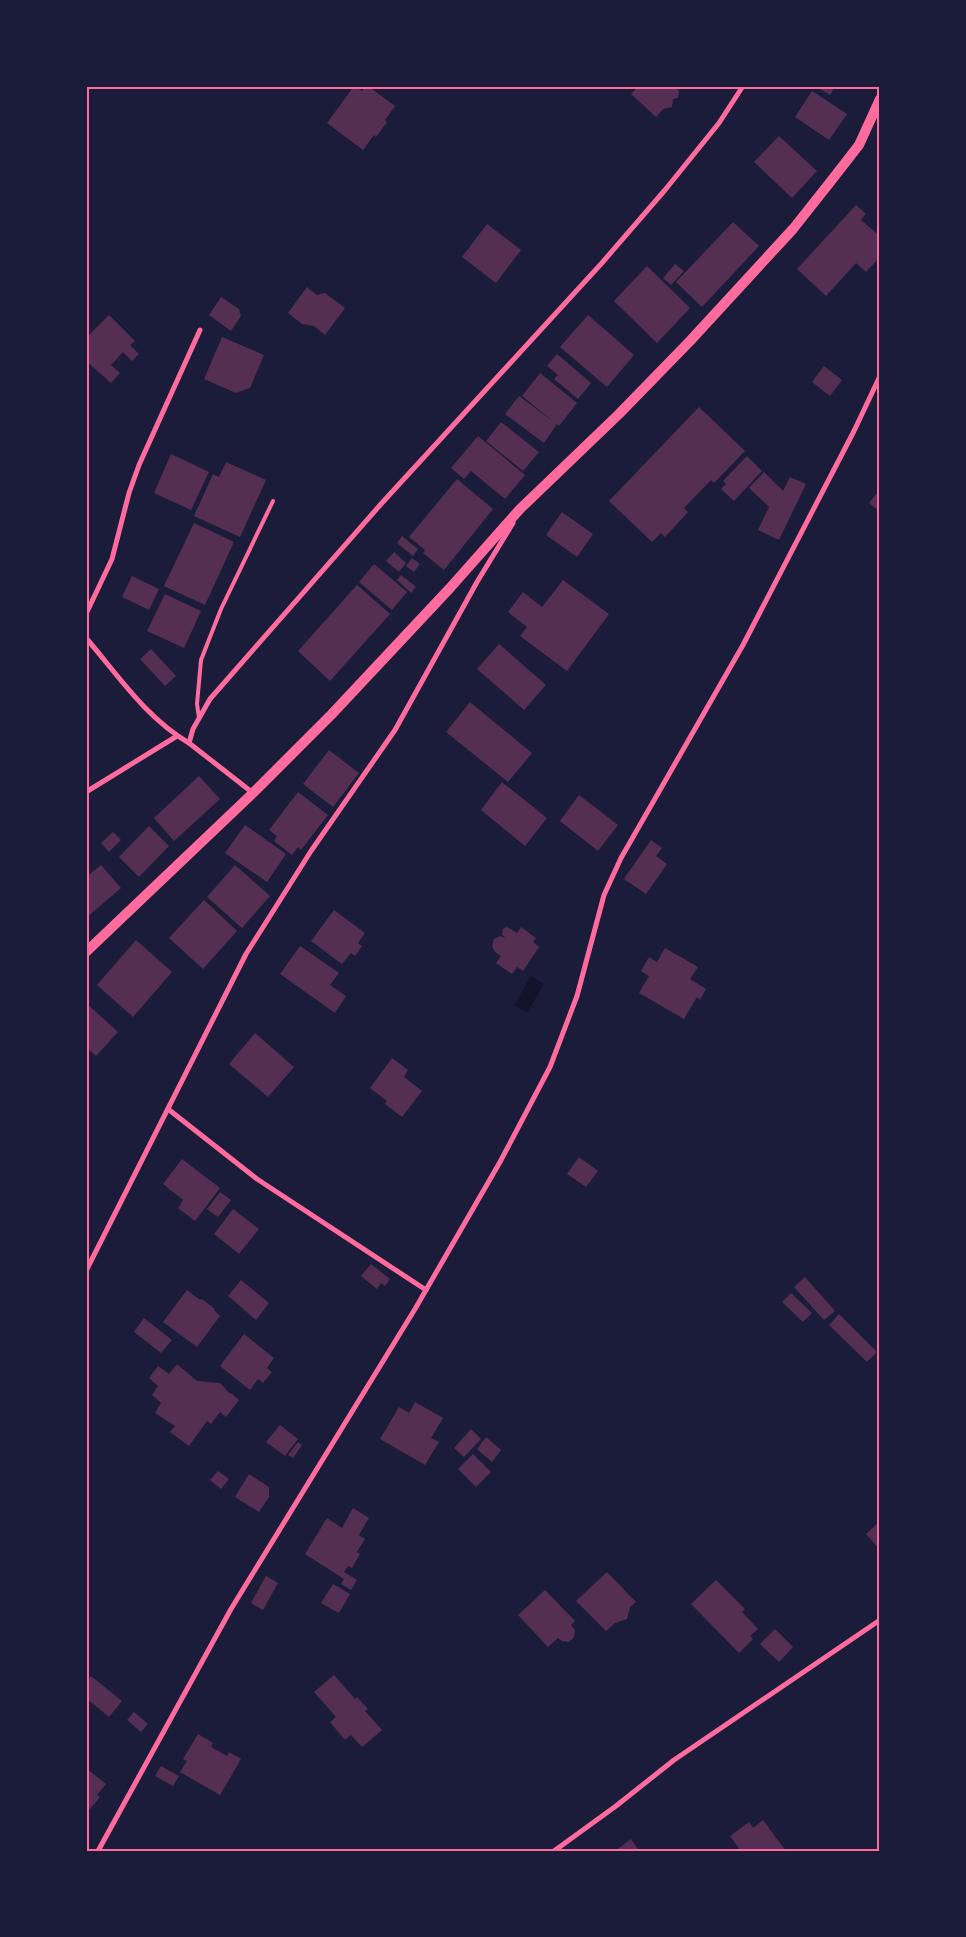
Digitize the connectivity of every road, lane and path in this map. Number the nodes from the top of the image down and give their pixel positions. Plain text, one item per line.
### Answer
1 (743, 86) edge
2 (880, 99) edge
3 (200, 330) dead end
4 (880, 376) edge
5 (273, 501) dead end
6 (520, 509) junction
7 (86, 614) edge
8 (86, 638) edge
9 (199, 718) junction
10 (177, 736) junction
11 (189, 743) junction
12 (86, 792) edge
13 (253, 793) junction
14 (86, 952) edge
15 (168, 1109) junction
16 (86, 1271) edge
17 (426, 1290) junction
18 (880, 1620) edge
19 (98, 1851) edge
20 (554, 1851) edge

1 - 9 street
2 - 6 main road
3 - 7 street
4 - 17 street
5 - 9 lane
6 - 13 main road
6 - 15 street
8 - 10 street
9 - 11 street
10 - 11 street
10 - 12 street
11 - 13 street
13 - 14 main road
15 - 16 street
15 - 17 street
17 - 19 street
18 - 20 street

